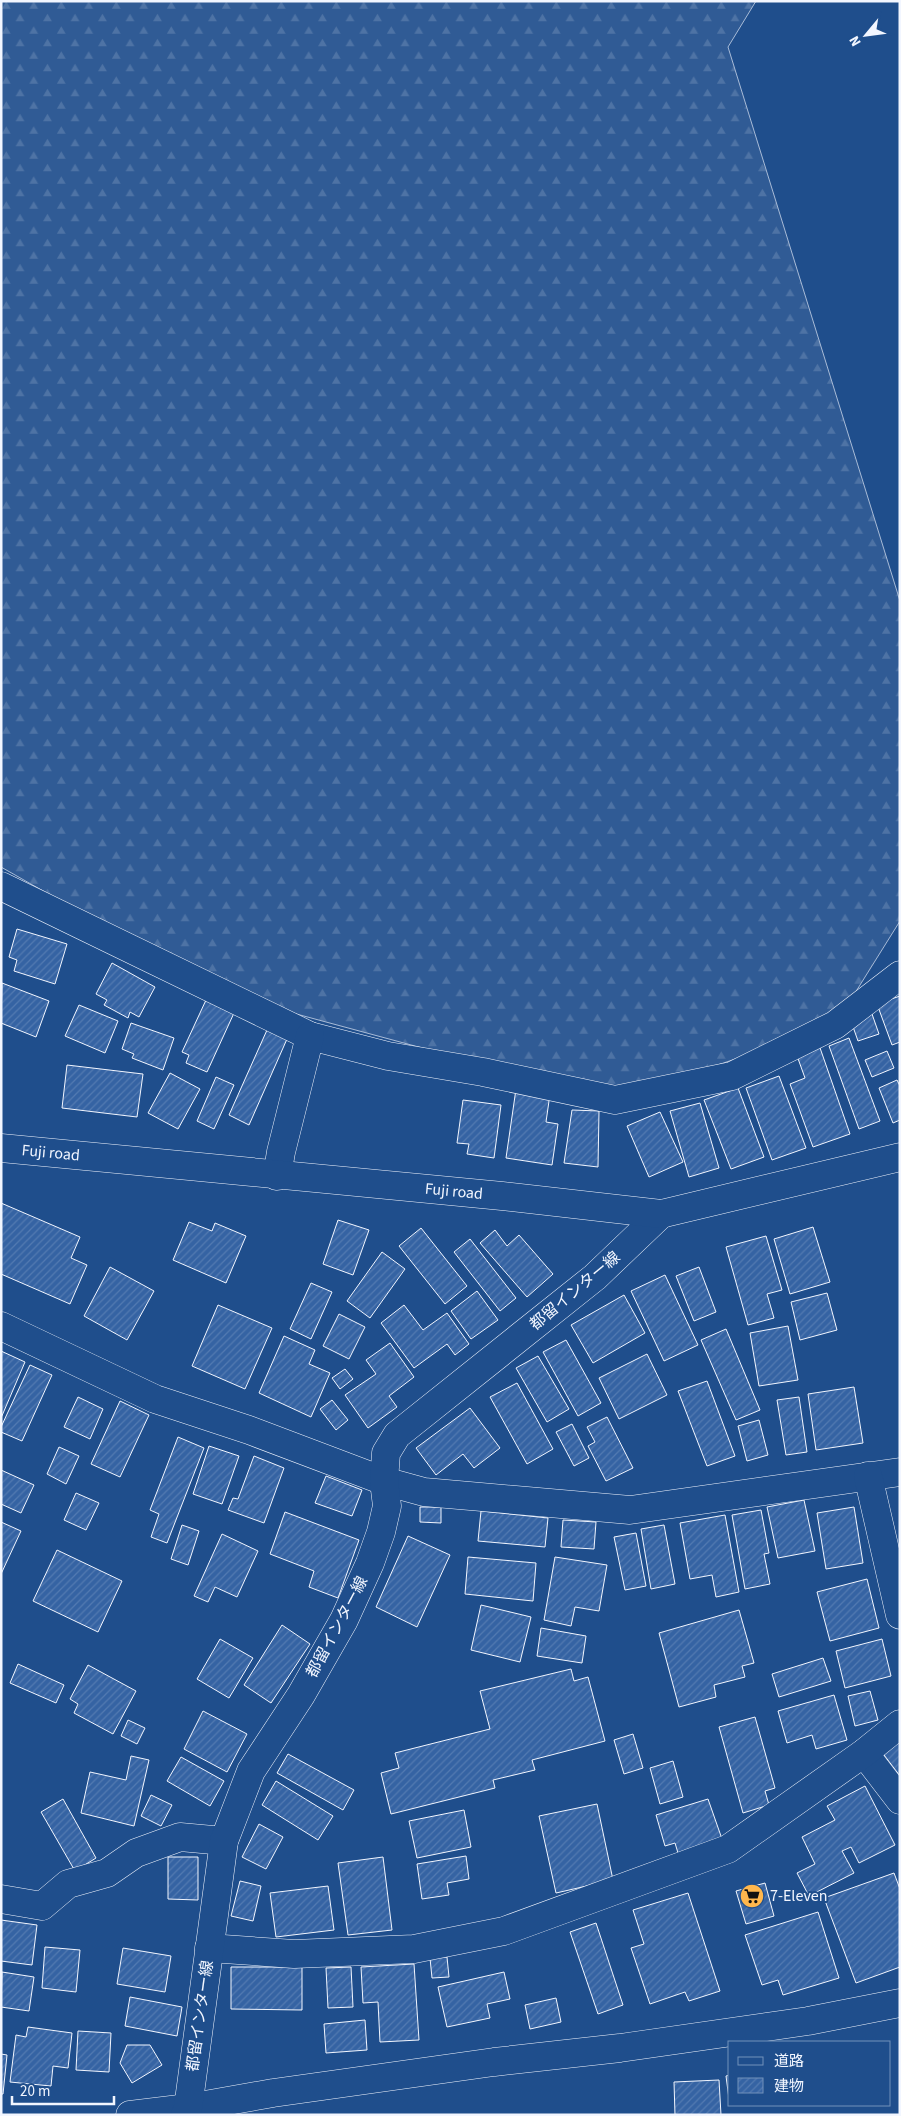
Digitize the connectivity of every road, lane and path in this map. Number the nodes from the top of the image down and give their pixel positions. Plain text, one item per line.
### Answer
1 (1, 886) edge
2 (900, 975) edge
3 (310, 1036) junction
4 (1, 1148) edge
5 (900, 1158) edge
6 (277, 1176) junction
7 (661, 1214) junction
8 (1, 1326) edge
9 (900, 1472) edge
10 (868, 1476) junction
11 (384, 1481) junction
12 (900, 1615) edge
13 (900, 1724) edge
14 (864, 1753) junction
15 (900, 1800) edge
16 (224, 1841) junction
17 (1, 1899) edge
18 (209, 1948) junction
19 (900, 2003) edge
20 (186, 2111) edge
21 (130, 2115) edge

1 - 3 main road
2 - 3 main road
3 - 6 main road
4 - 6 main road, Fuji road
5 - 7 main road, Fuji road
6 - 7 main road, Fuji road
7 - 11 main road, 都留インター線
8 - 11 main road
9 - 10 main road
10 - 11 main road
10 - 12 main road
11 - 16 main road, 都留インター線
13 - 14 main road
14 - 15 main road
14 - 18 main road
16 - 17 main road
16 - 18 main road, 都留インター線
18 - 20 main road, 都留インター線
19 - 20 main road
20 - 21 main road

